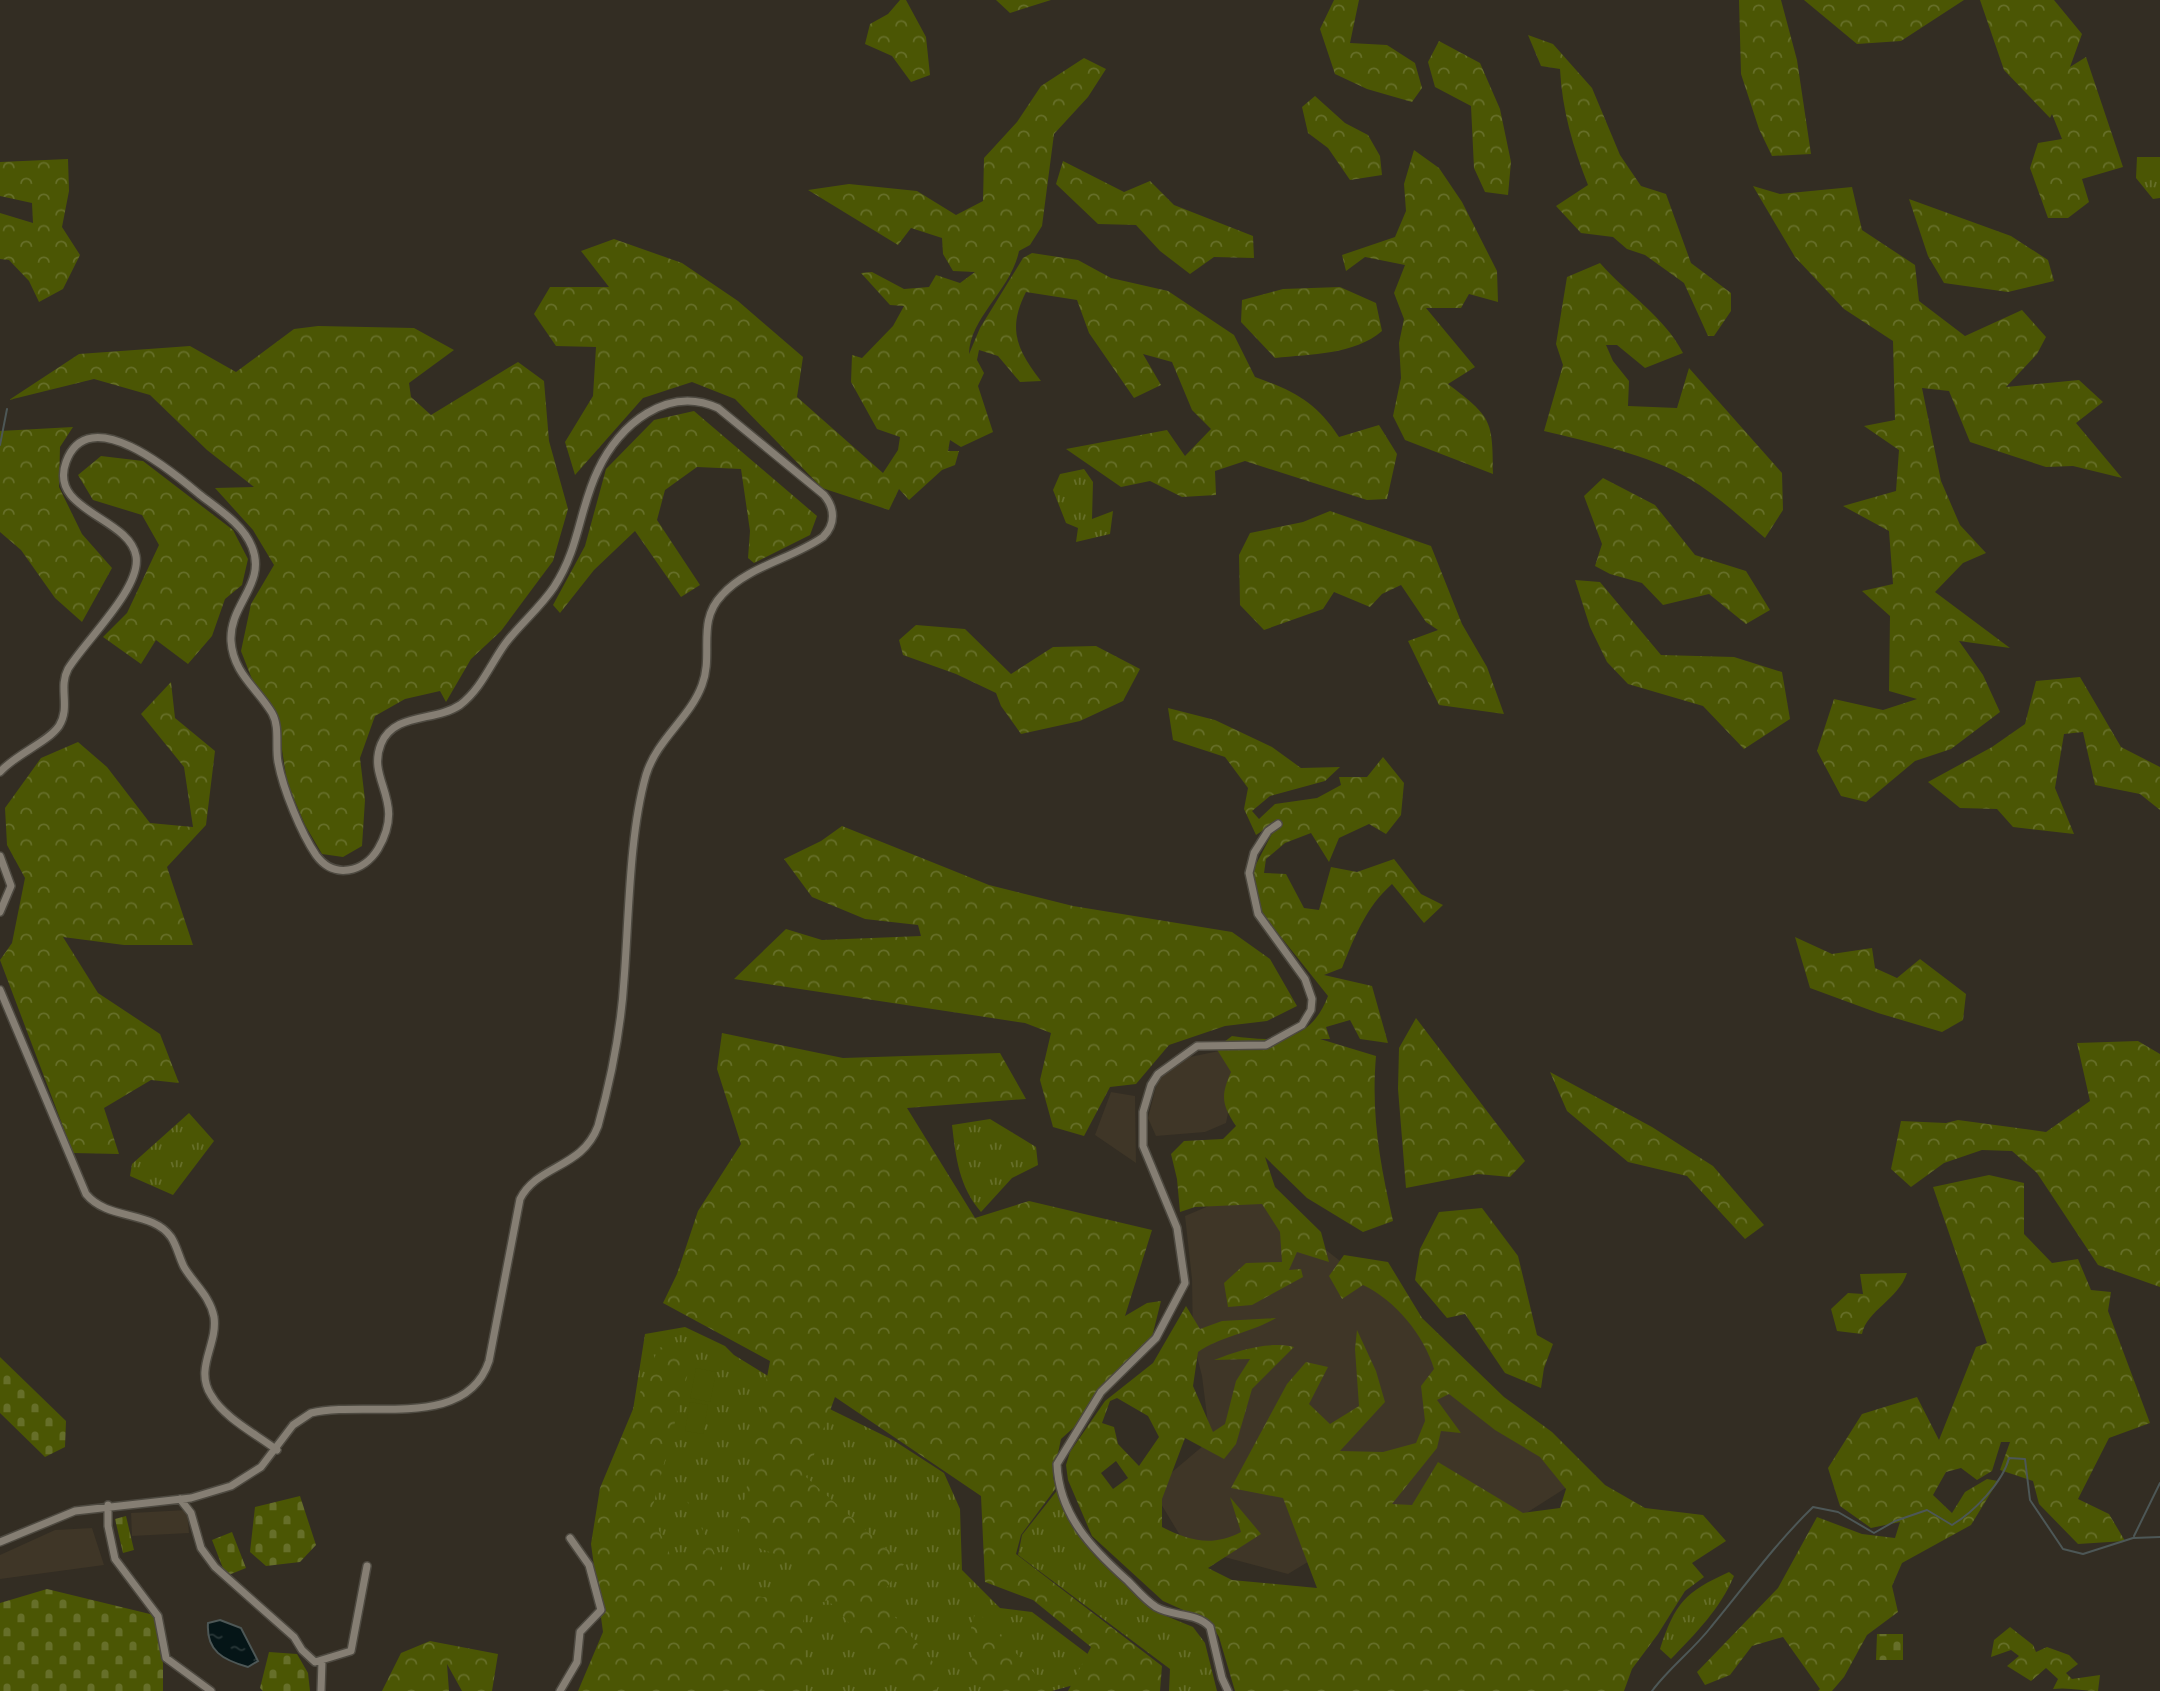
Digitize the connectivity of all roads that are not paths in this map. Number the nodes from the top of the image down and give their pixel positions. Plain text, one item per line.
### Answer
1 (0, 772) edge
2 (1278, 824) dead end
3 (0, 856) edge
4 (0, 912) edge
5 (0, 989) edge
6 (277, 1450) junction
7 (180, 1499) junction
8 (108, 1505) junction
9 (570, 1538) dead end
10 (0, 1542) edge
11 (367, 1566) dead end
12 (321, 1661) junction
13 (211, 1691) edge
14 (321, 1691) edge
15 (560, 1691) edge
16 (1228, 1691) edge

1 - 6 street
2 - 16 street
3 - 4 street
5 - 6 street
6 - 7 street
7 - 8 street
7 - 12 street
8 - 10 street
8 - 13 street
9 - 15 street
11 - 12 street
12 - 14 street

